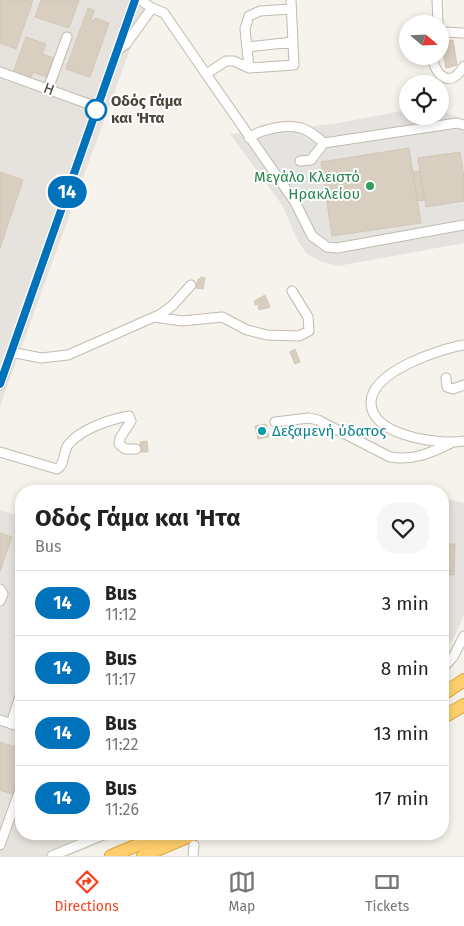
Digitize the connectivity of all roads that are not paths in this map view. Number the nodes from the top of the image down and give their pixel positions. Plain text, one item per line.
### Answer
1 (135, 0) edge
2 (140, 0) edge
3 (438, 0) edge
4 (291, 4) edge
5 (152, 8) junction
6 (438, 15) edge
7 (449, 32) edge
8 (464, 33) edge
9 (67, 37) dead end
10 (292, 42) junction
11 (247, 47) junction
12 (118, 50) junction
13 (434, 65) edge
14 (464, 66) edge
15 (249, 68) junction
16 (0, 72) edge
17 (206, 74) junction
18 (48, 89) junction
19 (97, 107) junction
20 (464, 125) edge
21 (249, 138) junction
22 (324, 143) junction
23 (300, 162) dead end
24 (464, 226) edge
25 (191, 285) dead end
26 (292, 291) dead end
27 (154, 317) junction
28 (464, 345) edge
29 (11, 352) junction
30 (4, 360) edge
31 (446, 378) dead end
32 (0, 384) edge
33 (464, 384) edge
34 (275, 422) dead end
35 (464, 441) edge
36 (451, 443) junction
37 (136, 449) dead end
38 (0, 452) edge
39 (0, 589) edge
40 (0, 601) edge
41 (464, 636) edge
42 (449, 658) edge
43 (464, 680) edge
44 (464, 687) edge
45 (449, 690) edge
46 (449, 696) edge
47 (464, 705) edge
48 (15, 712) edge
49 (449, 714) edge
50 (0, 720) edge
51 (11, 724) junction
52 (15, 726) edge
53 (15, 804) edge
54 (91, 840) edge
55 (150, 840) edge
56 (191, 840) edge
57 (194, 840) edge
58 (0, 845) edge
59 (52, 856) edge
60 (111, 856) edge
61 (143, 856) edge
62 (193, 856) edge

1 - 12 street
2 - 5 street
3 - 6 street
4 - 10 street
4 - 11 street
5 - 12 street
5 - 17 street
7 - 8 street
9 - 18 street
10 - 11 street
10 - 15 street
11 - 15 street
12 - 19 street
13 - 14 street
15 - 17 street
16 - 18 street, Η
17 - 21 street
18 - 19 street, Η
19 - 29 street
20 - 22 street
21 - 22 street
21 - 24 street
22 - 23 street
25 - 27 street
26 - 27 street
27 - 29 street
28 - 36 street
29 - 30 street
30 - 32 street
31 - 33 street
34 - 36 street
35 - 36 street
37 - 38 street
39 - 40 street
41 - 42 street
43 - 45 highway
44 - 46 highway
47 - 49 highway
48 - 51 street
50 - 51 street
51 - 52 street
53 - 58 street
54 - 59 street
55 - 60 highway
56 - 61 highway
57 - 62 street

